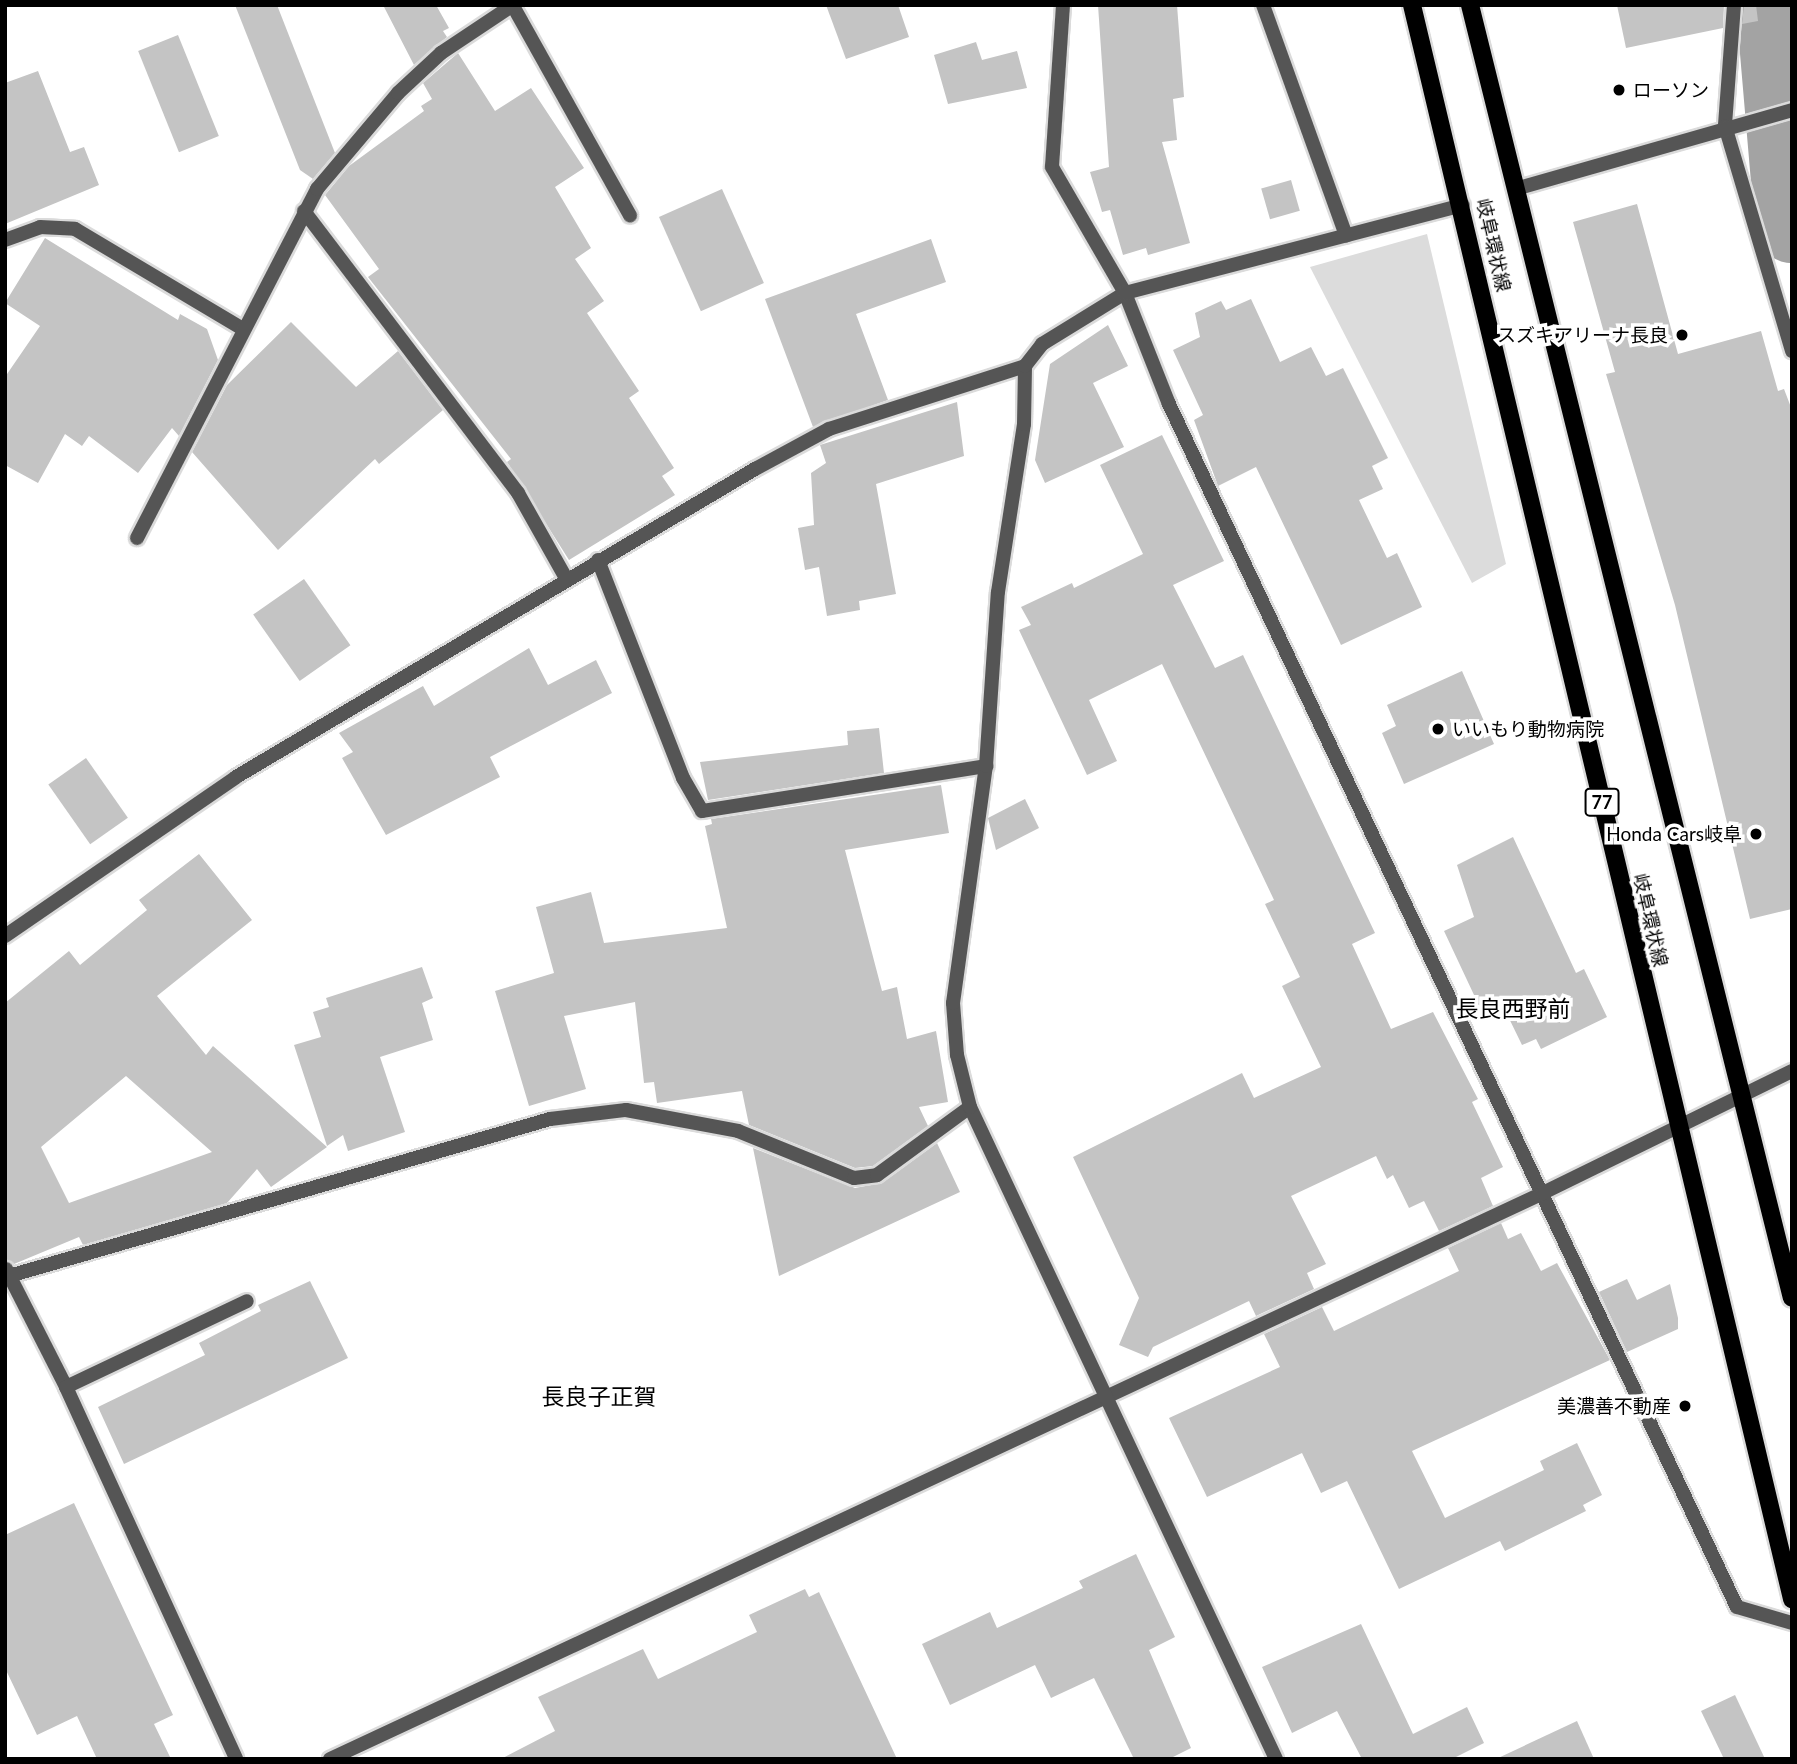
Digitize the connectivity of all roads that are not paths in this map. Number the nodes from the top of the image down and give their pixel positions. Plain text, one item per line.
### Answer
1 (1063, 5) edge
2 (1263, 5) edge
3 (1412, 5) edge
4 (1470, 5) edge
5 (1734, 5) edge
6 (513, 6) edge
7 (1792, 110) edge
8 (1724, 126) junction
9 (1515, 189) junction
10 (1463, 205) junction
11 (304, 211) junction
12 (630, 215) dead end
13 (1346, 235) junction
14 (5, 240) edge
15 (1125, 293) junction
16 (243, 329) junction
17 (1792, 351) edge
18 (1025, 366) junction
19 (137, 538) dead end
20 (598, 560) junction
21 (567, 579) junction
22 (986, 766) junction
23 (5, 936) edge
24 (1792, 1071) edge
25 (1739, 1096) junction
26 (970, 1107) junction
27 (1678, 1127) junction
28 (1543, 1193) junction
29 (7, 1272) edge
30 (1792, 1298) edge
31 (247, 1301) dead end
32 (66, 1387) junction
33 (1107, 1394) junction
34 (1792, 1600) edge
35 (1792, 1623) edge
36 (236, 1759) edge
37 (330, 1759) edge
38 (1276, 1759) edge

1 - 15 street
2 - 13 street
3 - 10 main road, 岐阜環状線 / 77
4 - 9 main road, 岐阜環状線
5 - 8 street
6 - 11 street
6 - 12 street
7 - 8 street
8 - 9 street
8 - 17 street
9 - 25 main road, 岐阜環状線
10 - 13 street
10 - 27 main road, 岐阜環状線 / 77
11 - 16 street
11 - 21 street
13 - 15 street
14 - 16 street
15 - 18 street
15 - 28 street
16 - 19 street
18 - 20 street
18 - 22 street
20 - 21 street
20 - 22 street
21 - 23 street
22 - 26 street
24 - 25 street
25 - 27 street
25 - 30 main road, 岐阜環状線
26 - 29 street
26 - 33 street
27 - 28 street
27 - 34 main road, 岐阜環状線 / 77
28 - 33 street
28 - 35 street
29 - 32 street
31 - 32 street
32 - 36 street
33 - 37 street
33 - 38 street

